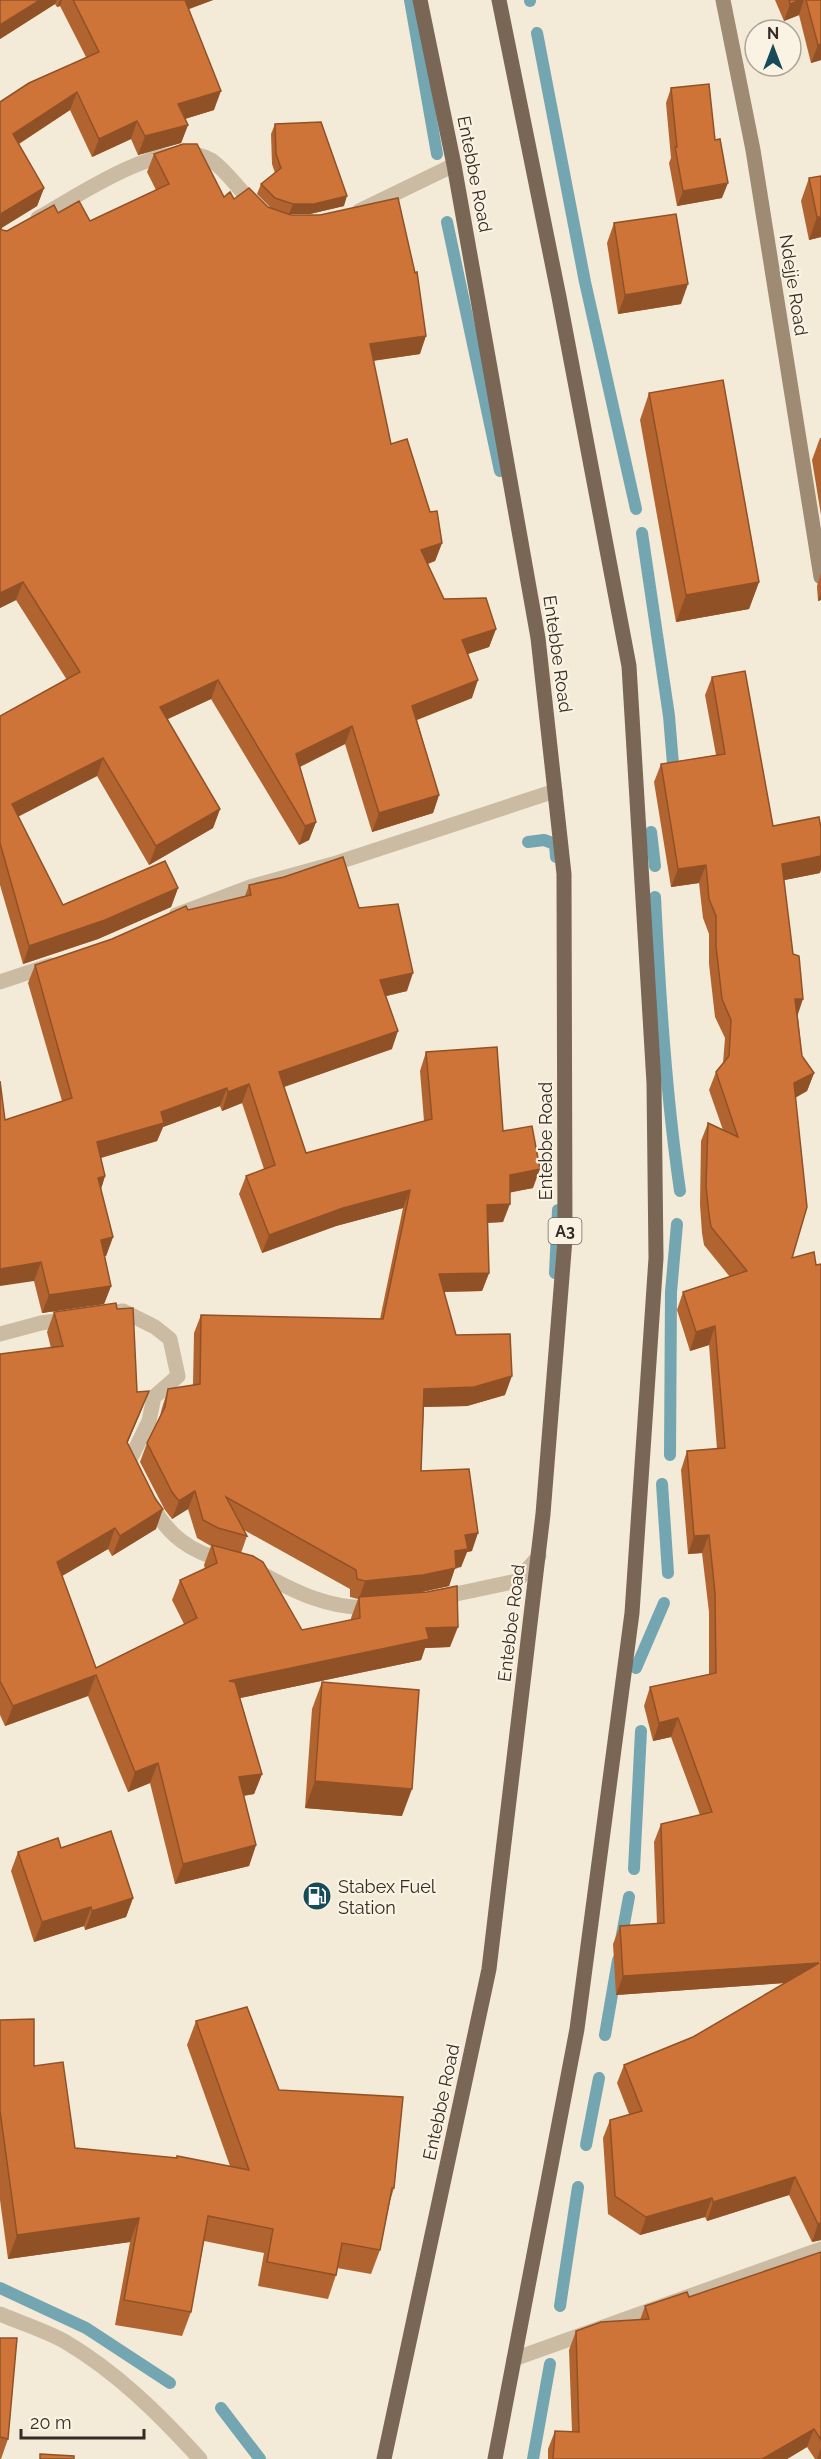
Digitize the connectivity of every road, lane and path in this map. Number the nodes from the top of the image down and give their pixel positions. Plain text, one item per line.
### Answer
1 (420, 0) edge
2 (499, 0) edge
3 (723, 0) edge
4 (454, 165) junction
5 (266, 217) edge
6 (347, 217) edge
7 (23, 226) edge
8 (821, 577) edge
9 (555, 791) junction
10 (164, 920) edge
11 (70, 959) edge
12 (0, 982) edge
13 (0, 1334) edge
14 (539, 1556) junction
15 (418, 1602) edge
16 (394, 1605) edge
17 (821, 2249) edge
18 (0, 2314) edge
19 (514, 2359) junction
20 (200, 2459) edge
21 (384, 2459) edge
22 (495, 2459) edge

1 - 4 main road, Entebbe Road / A3
2 - 19 main road
3 - 8 street, Ndejje Road
4 - 6 street
4 - 9 main road, Entebbe Road / A3
5 - 7 street
9 - 10 street
9 - 14 main road, Entebbe Road / A3
11 - 12 street
13 - 16 street
14 - 15 street
14 - 21 main road, Entebbe Road / A3
17 - 19 street
18 - 20 street
19 - 22 main road

